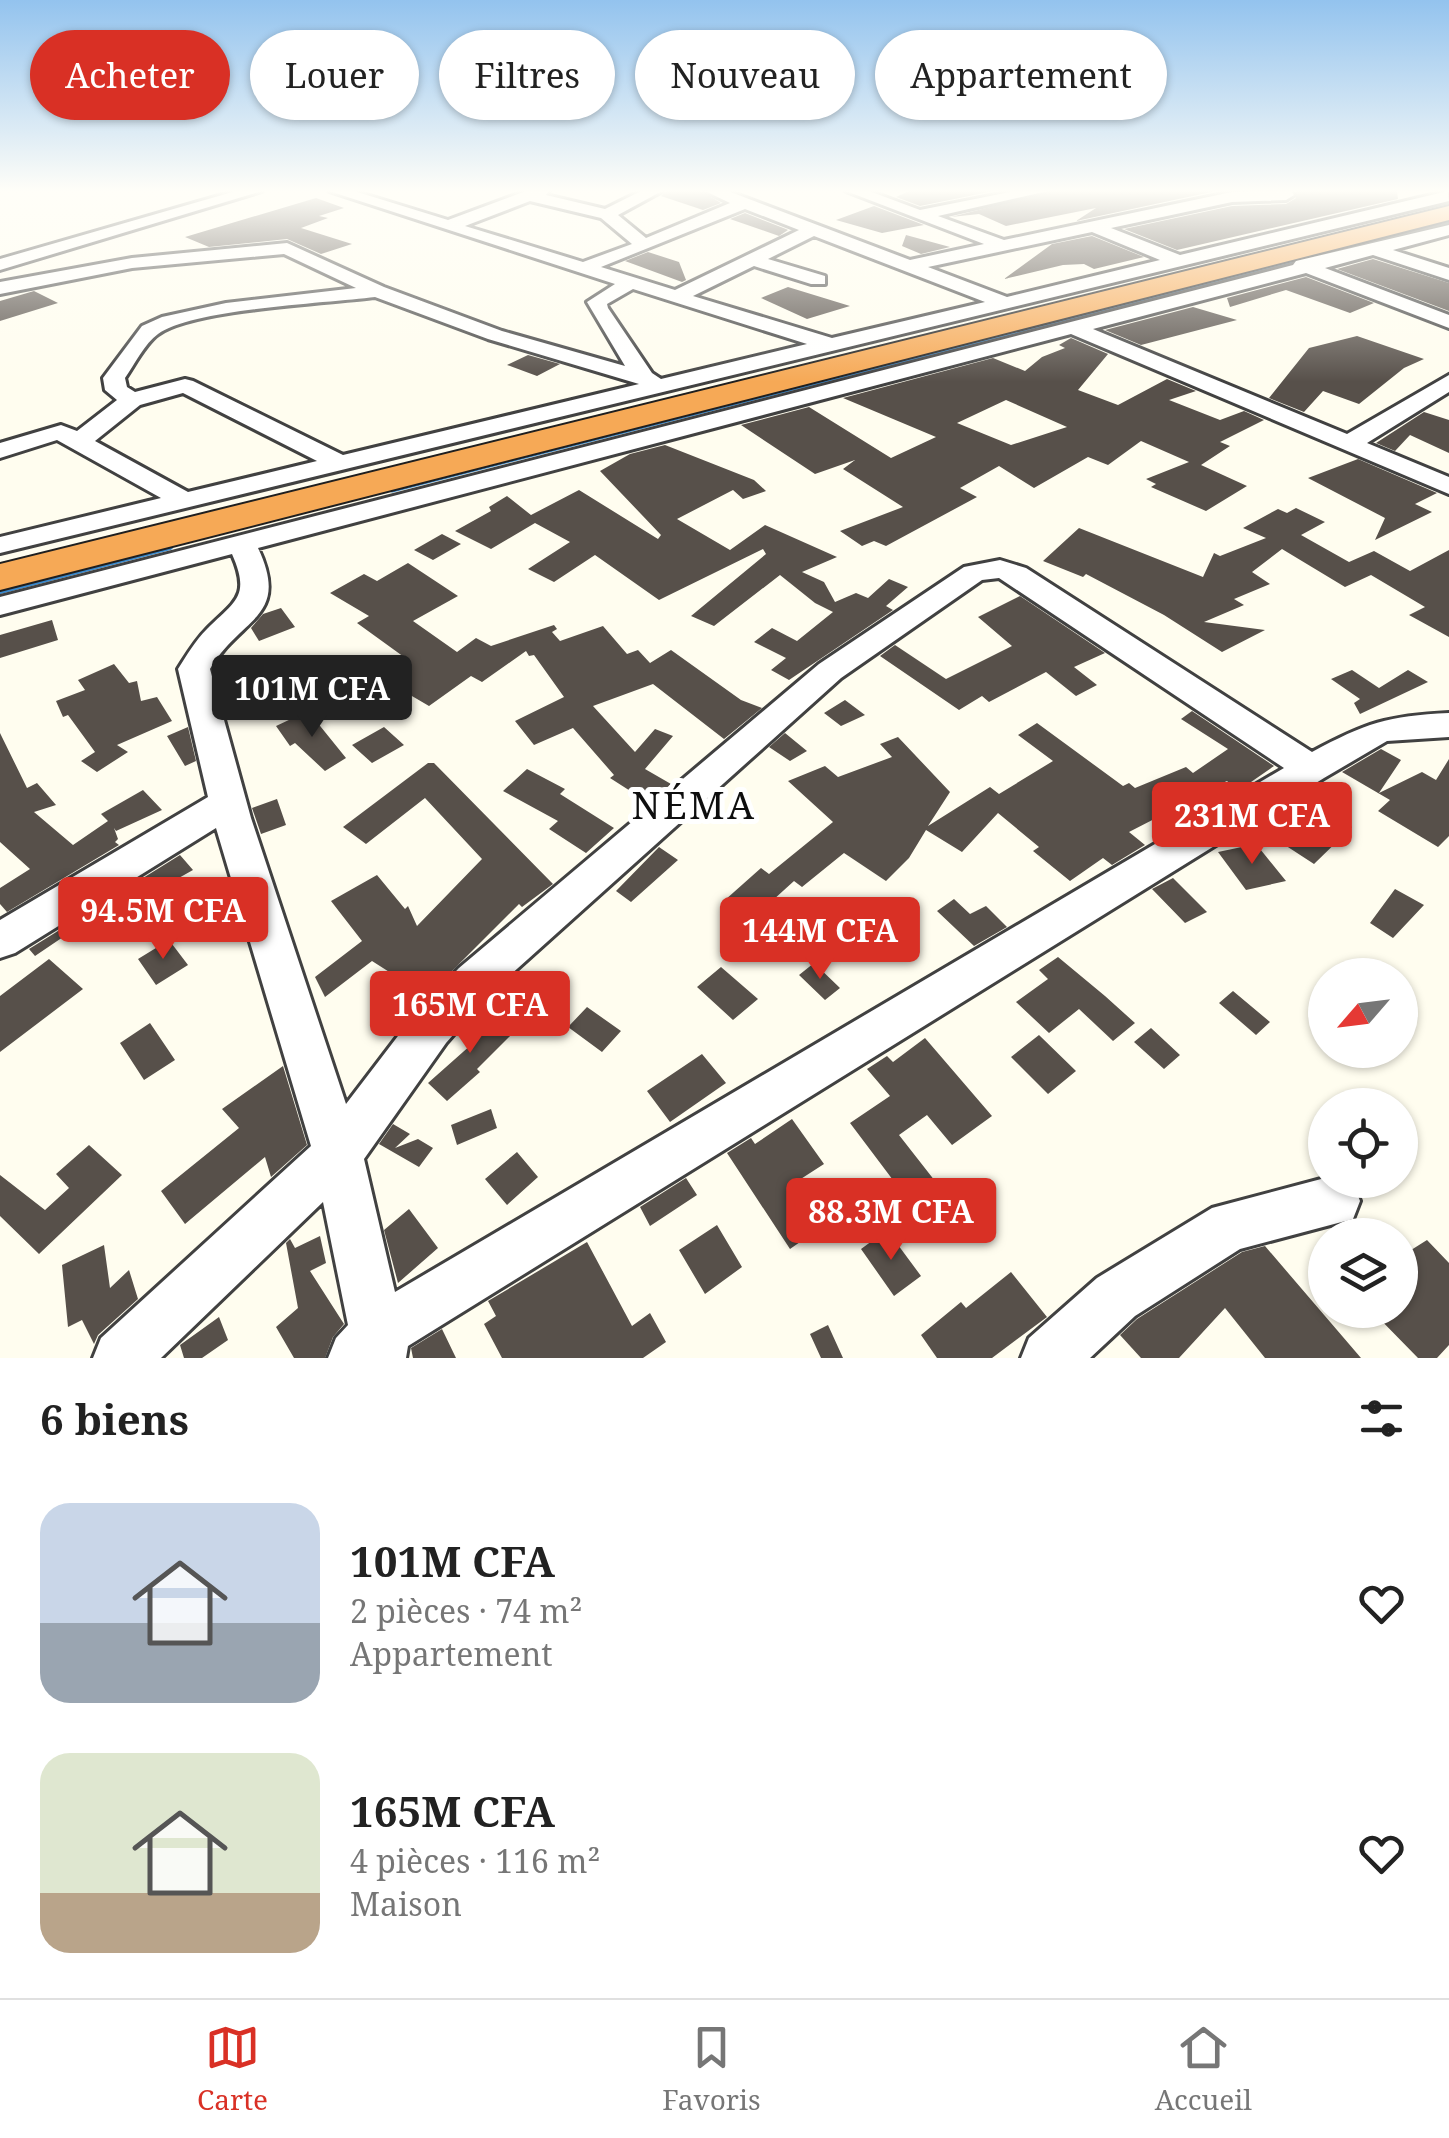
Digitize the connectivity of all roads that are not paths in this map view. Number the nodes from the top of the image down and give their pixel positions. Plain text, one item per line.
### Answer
1 (37, 254) edge
2 (216, 254) edge
3 (301, 254) edge
4 (540, 254) edge
5 (620, 254) edge
6 (764, 254) edge
7 (875, 254) edge
8 (957, 254) edge
9 (1160, 254) edge
10 (1209, 254) edge
11 (1237, 254) edge
12 (1346, 254) edge
13 (1391, 254) edge
14 (753, 260) junction
15 (1178, 262) junction
16 (0, 265) edge
17 (1302, 265) junction
18 (907, 266) junction
19 (584, 268) junction
20 (1449, 274) edge
21 (818, 280) dead end
22 (629, 284) junction
23 (0, 288) edge
24 (378, 291) junction
25 (674, 298) junction
26 (1006, 303) junction
27 (1449, 322) edge
28 (1069, 326) junction
29 (831, 346) junction
30 (1449, 382) edge
31 (662, 391) junction
32 (132, 400) junction
33 (78, 442) junction
34 (1351, 442) junction
35 (0, 451) edge
36 (338, 462) junction
37 (1449, 486) edge
38 (277, 492) junction
39 (185, 500) junction
40 (241, 542) junction
41 (0, 546) edge
42 (0, 577) edge
43 (0, 606) edge
44 (1449, 725) edge
45 (1311, 768) junction
46 (228, 804) junction
47 (0, 941) edge
48 (338, 1154) junction
49 (1335, 1201) dead end
50 (371, 1350) edge
51 (121, 1358) edge
52 (1049, 1358) edge

1 - 16 street
2 - 23 street
3 - 24 street
4 - 19 street
5 - 19 street
6 - 14 street
7 - 18 street
8 - 18 street
9 - 15 street
10 - 15 street
11 - 31 highway
12 - 17 street
13 - 20 street
14 - 21 street
14 - 25 street
15 - 26 street
17 - 27 street
17 - 28 street
18 - 26 street
19 - 22 street
22 - 25 street
22 - 31 street
24 - 31 street
24 - 32 street
25 - 29 street
26 - 29 street
28 - 34 street
28 - 40 street
29 - 31 street
30 - 34 street
31 - 36 street
31 - 38 highway
32 - 33 street
32 - 36 street
33 - 35 street
33 - 39 street
34 - 37 street
36 - 38 street
38 - 39 street
38 - 42 highway
39 - 41 street
40 - 43 street
40 - 46 street
44 - 45 street
45 - 48 street
45 - 50 street
46 - 47 street
46 - 48 street
48 - 50 street
48 - 51 street
49 - 52 street

